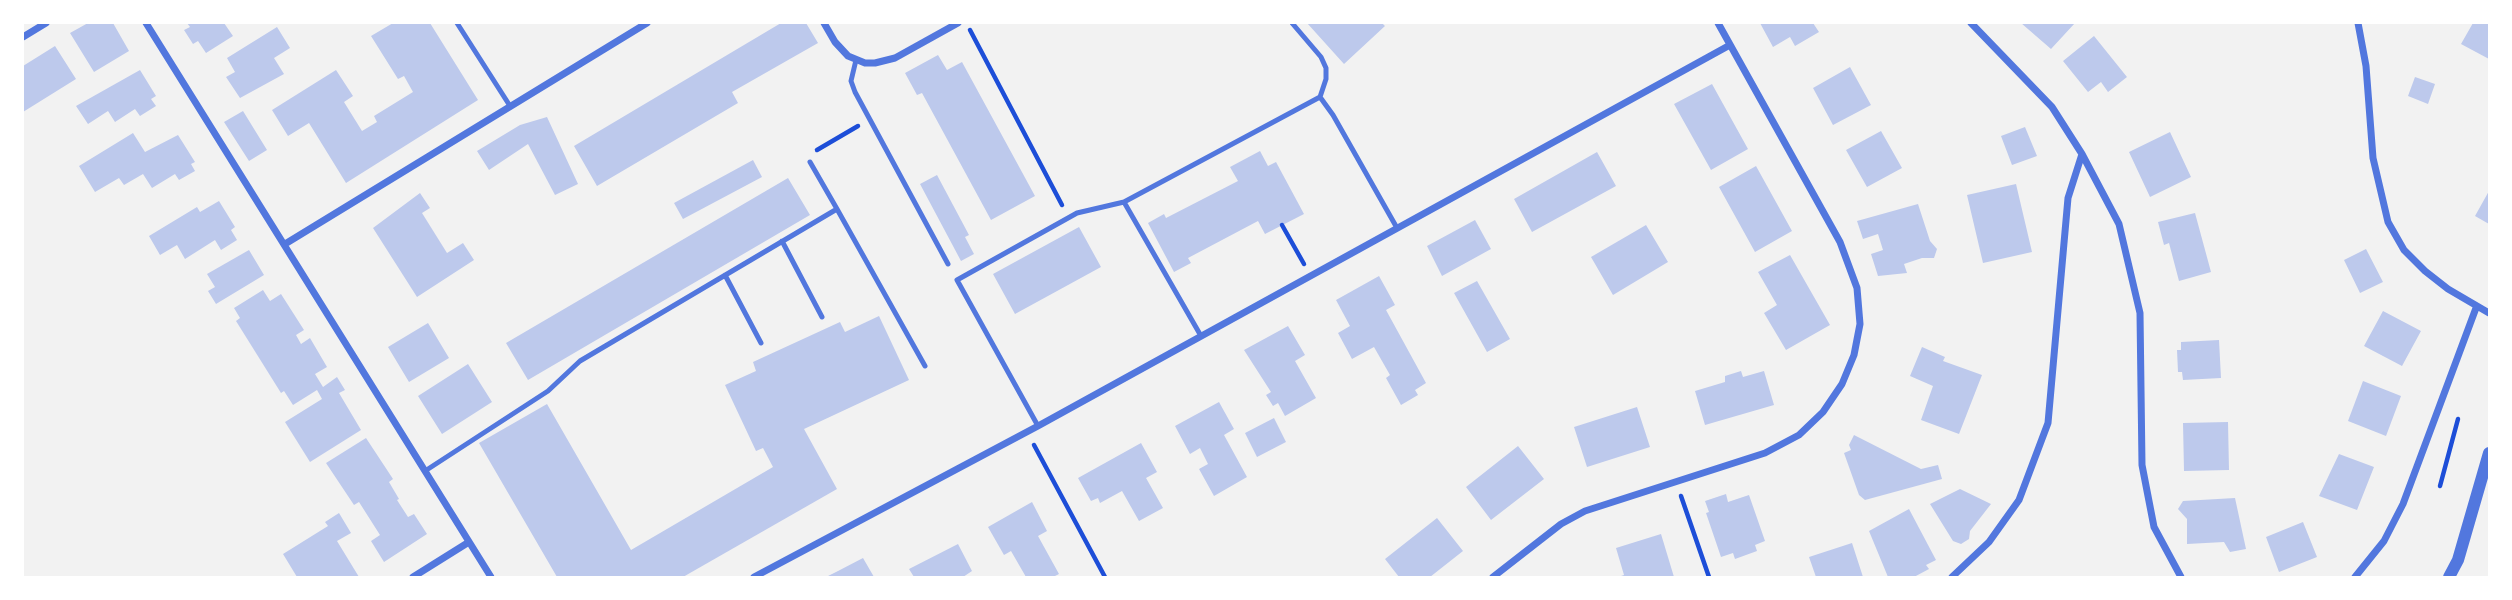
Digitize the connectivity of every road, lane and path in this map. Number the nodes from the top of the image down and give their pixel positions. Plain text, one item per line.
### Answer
1 (46, 23) edge
2 (146, 23) edge
3 (457, 23) edge
4 (647, 23) edge
5 (824, 23) edge
6 (958, 23) edge
7 (966, 23) edge
8 (1292, 23) edge
9 (1718, 23) edge
10 (1971, 23) edge
11 (2358, 23) edge
12 (23, 37) edge
13 (1730, 45) junction
14 (856, 60) junction
15 (1320, 97) junction
16 (510, 106) junction
17 (870, 120) junction
18 (2082, 154) junction
19 (810, 162) joint
20 (1124, 202) junction
21 (837, 209) junction
22 (1069, 218) junction
23 (1282, 225) dead end
24 (1397, 228) junction
25 (782, 241) junction
26 (285, 244) junction
27 (948, 264) dead end
28 (725, 275) junction
29 (1310, 276) junction
30 (2476, 307) junction
31 (2489, 313) edge
32 (822, 317) dead end
33 (1201, 336) junction
34 (761, 343) dead end
35 (925, 366) dead end
36 (2458, 419) dead end
37 (1038, 426) junction
38 (1027, 432) junction
39 (2489, 453) edge
40 (425, 471) junction
41 (1676, 482) junction
42 (2440, 486) dead end
43 (469, 542) junction
44 (412, 577) edge
45 (491, 577) edge
46 (754, 577) edge
47 (1104, 577) edge
48 (1493, 577) edge
49 (1710, 577) edge
50 (1952, 577) edge
51 (2181, 577) edge
52 (2355, 577) edge
53 (2449, 577) edge

1 - 12 street
2 - 26 street
3 - 16 lane
4 - 16 street
5 - 14 street
6 - 14 street
7 - 22 path
8 - 15 lane
9 - 13 street
10 - 18 street
11 - 30 street
13 - 24 street
13 - 41 street
14 - 17 lane
15 - 20 lane
15 - 24 lane
16 - 26 street
17 - 19 path
17 - 27 lane
18 - 50 street
18 - 51 street
19 - 21 lane
20 - 22 lane
20 - 33 lane
21 - 25 lane
21 - 35 lane
22 - 37 lane
23 - 29 path
24 - 29 street
25 - 28 lane
25 - 32 lane
26 - 40 street
28 - 34 lane
28 - 40 lane
29 - 33 street
30 - 31 street
30 - 52 street
33 - 37 street
36 - 42 path
37 - 38 street
38 - 46 street
38 - 47 path
39 - 53 street
40 - 43 street
41 - 48 street
41 - 49 path
43 - 44 street
43 - 45 street

